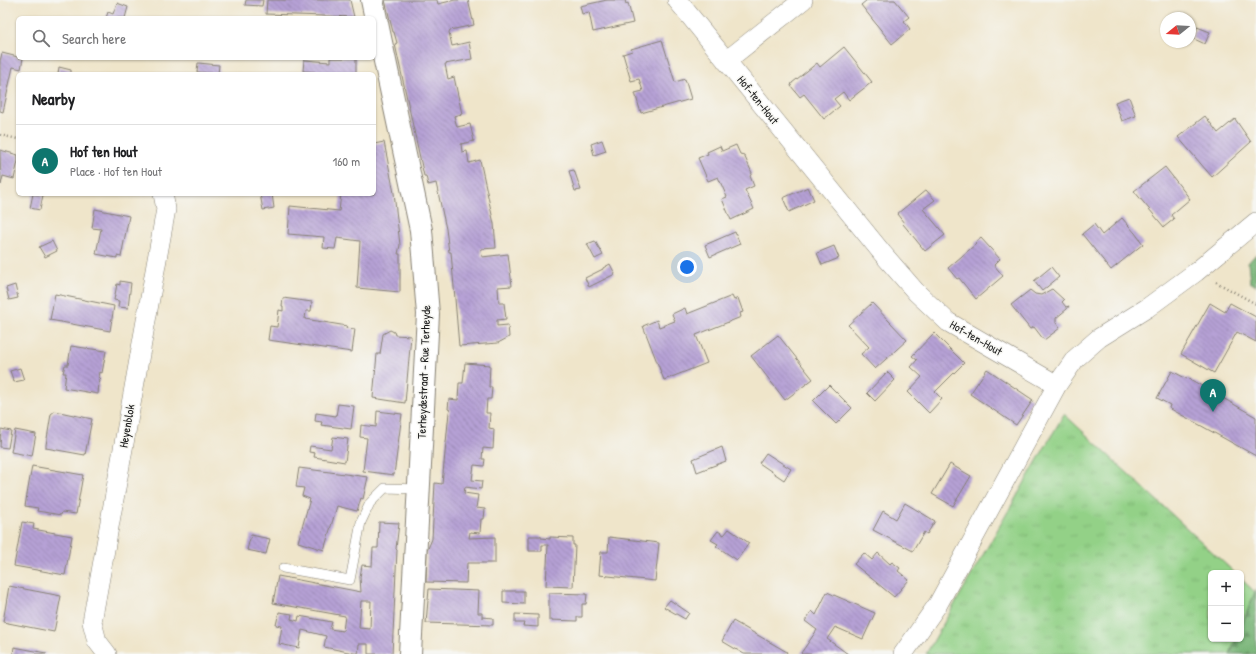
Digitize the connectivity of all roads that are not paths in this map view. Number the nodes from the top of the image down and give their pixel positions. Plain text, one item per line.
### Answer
1 (372, 0) edge
2 (677, 0) edge
3 (802, 0) edge
4 (375, 16) edge
5 (376, 19) edge
6 (726, 61) junction
7 (163, 196) edge
8 (1256, 222) edge
9 (1057, 384) junction
10 (418, 489) junction
11 (283, 568) dead end
12 (107, 654) edge
13 (410, 654) edge
14 (903, 654) edge

1 - 4 street, Terheydestraat - Rue Terheyde
2 - 6 street, Hof-ten-Hout
3 - 6 street
5 - 10 street, Terheydestraat - Rue Terheyde
6 - 9 street, Hof-ten-Hout
7 - 12 street, Heyenblok
8 - 9 street
9 - 14 street
10 - 11 lane
10 - 13 street, Terheydestraat - Rue Terheyde

